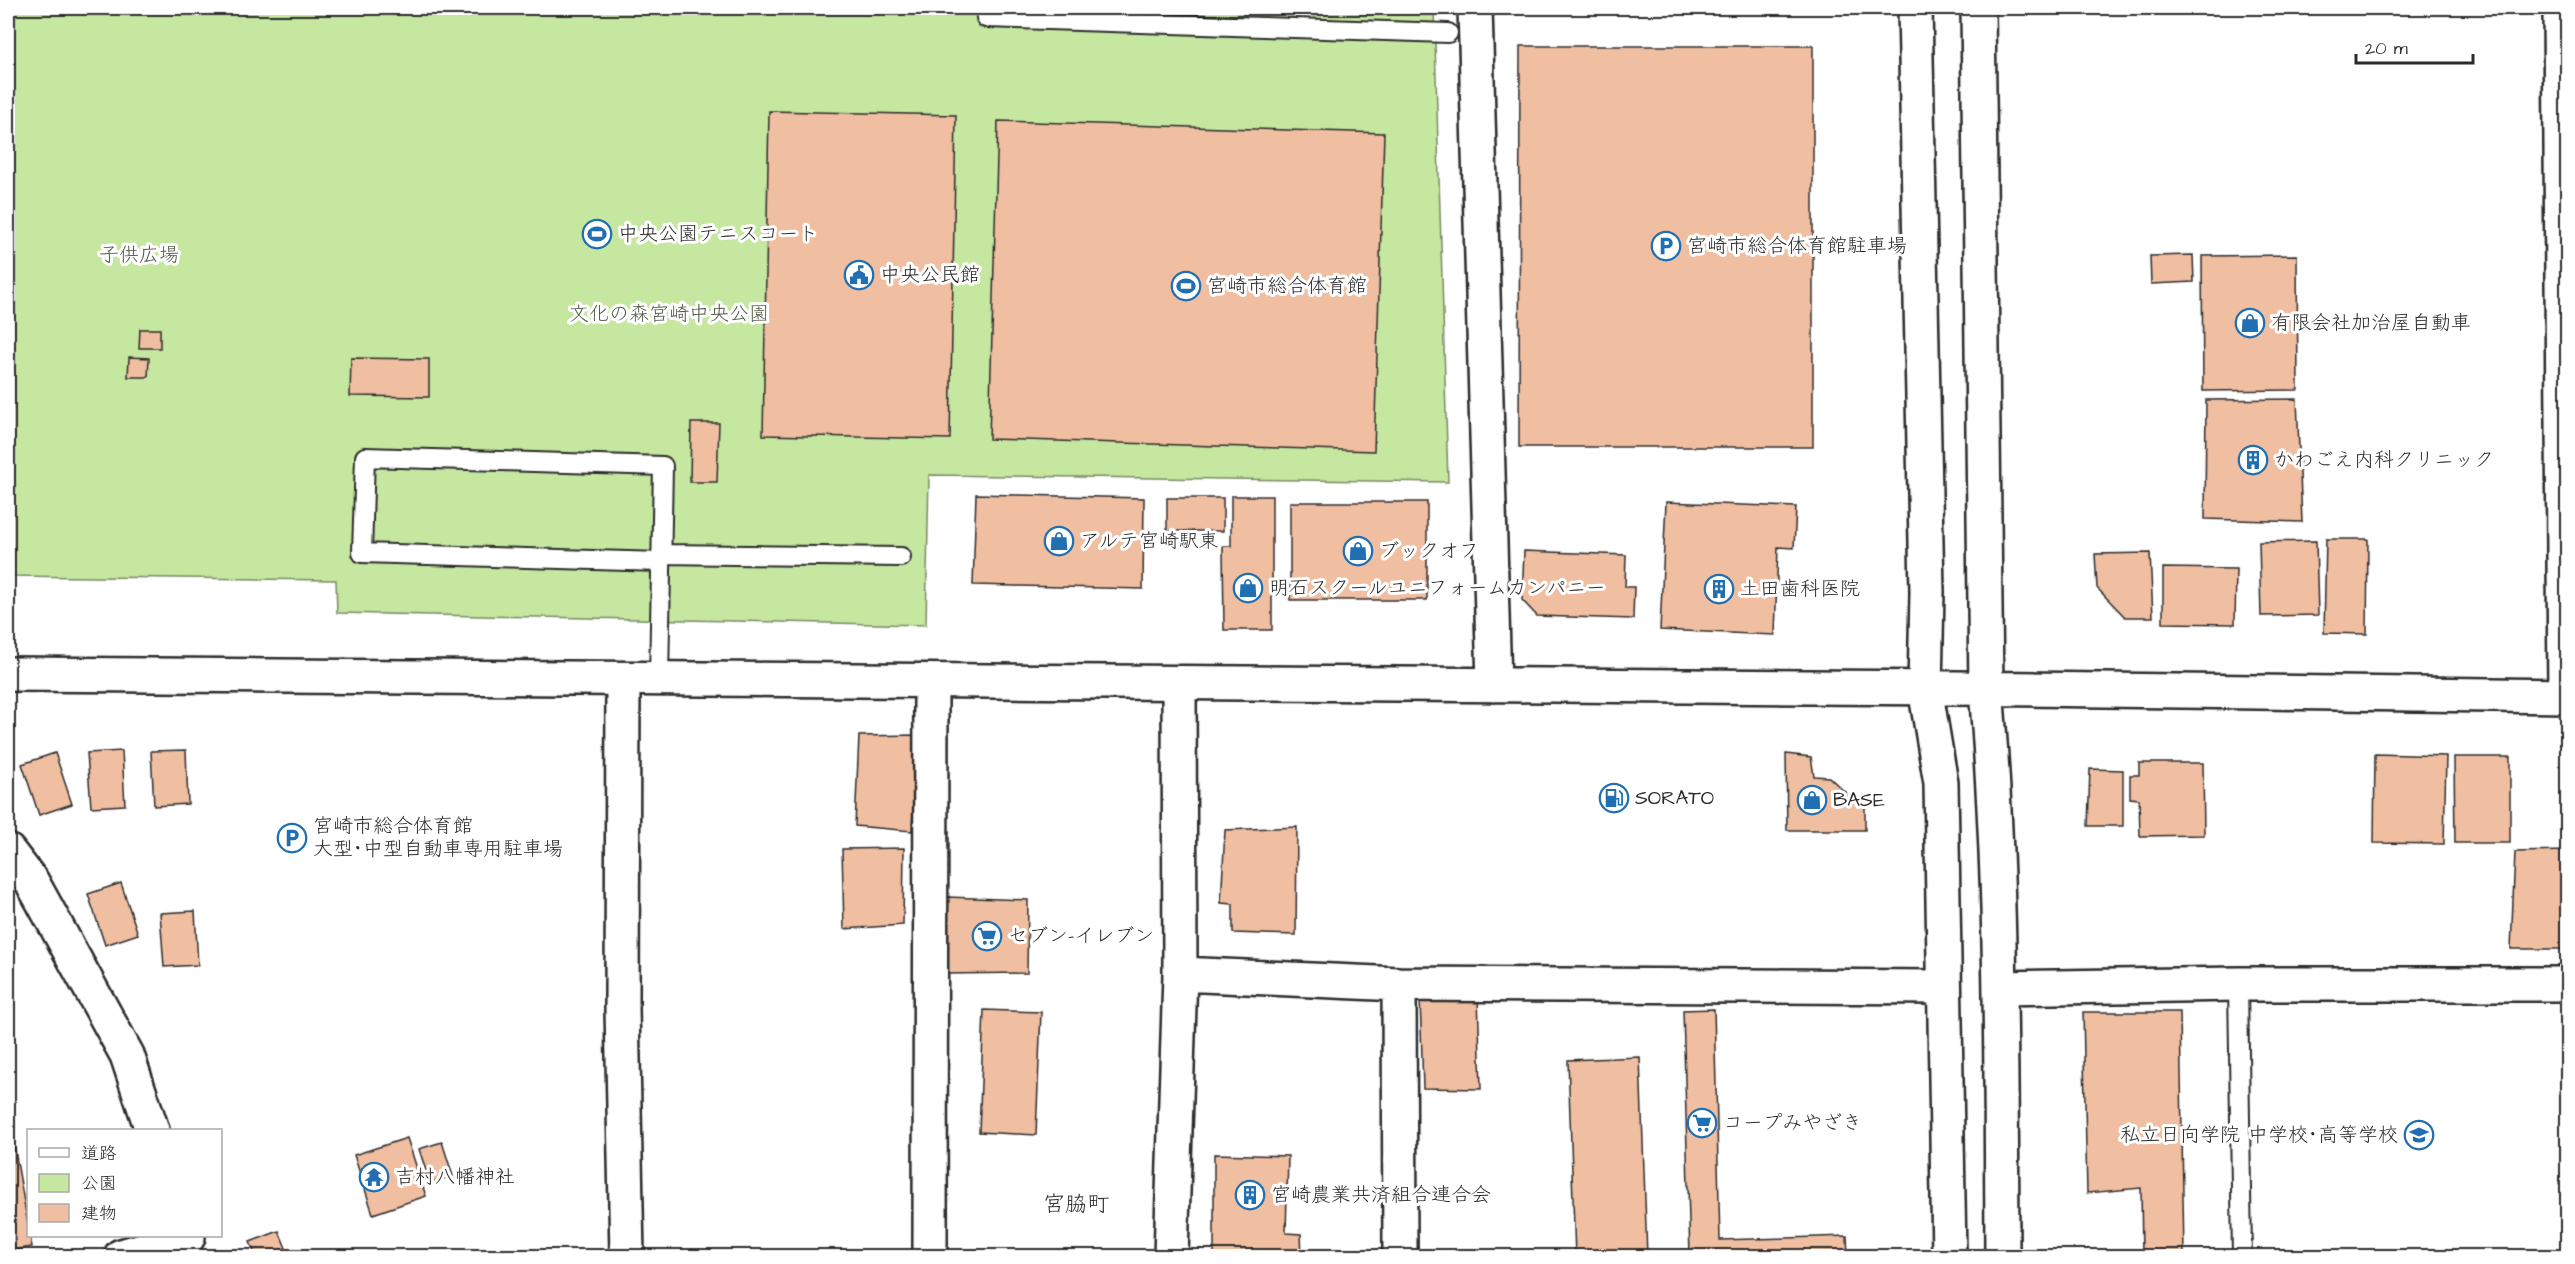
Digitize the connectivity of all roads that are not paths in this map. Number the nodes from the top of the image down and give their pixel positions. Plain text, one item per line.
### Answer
1 (1475, 8) edge
2 (1915, 8) edge
3 (1978, 8) edge
4 (2560, 8) edge
5 (986, 18) dead end
6 (1448, 33) dead end
7 (901, 557) dead end
8 (661, 558) junction
9 (8, 674) edge
10 (623, 679) junction
11 (659, 679) junction
12 (931, 681) junction
13 (1179, 682) junction
14 (1494, 685) junction
15 (1925, 688) junction
16 (1986, 688) junction
17 (2566, 695) edge
18 (8, 851) edge
19 (1180, 974) junction
20 (1399, 984) junction
21 (2238, 984) junction
22 (2568, 984) edge
23 (1944, 987) junction
24 (2001, 988) junction
25 (151, 1129) edge
26 (192, 1243) edge
27 (121, 1257) edge
28 (627, 1257) edge
29 (930, 1257) edge
30 (1171, 1257) edge
31 (1400, 1257) edge
32 (1949, 1257) edge
33 (2002, 1257) edge
34 (2242, 1257) edge

1 - 14 street
2 - 15 street
3 - 16 street
4 - 17 street
5 - 6 lane
7 - 8 lane
8 - 8 lane
8 - 11 lane
9 - 10 street
10 - 11 street
10 - 28 street
11 - 12 street
12 - 13 street
12 - 29 street
13 - 14 street
13 - 19 street
14 - 15 street
15 - 16 street
15 - 23 street
16 - 17 street
16 - 24 street
18 - 25 street
19 - 20 street
19 - 30 street
20 - 23 street
20 - 31 street
21 - 22 street
21 - 24 street
21 - 34 lane
23 - 32 street
24 - 33 street
26 - 27 street

